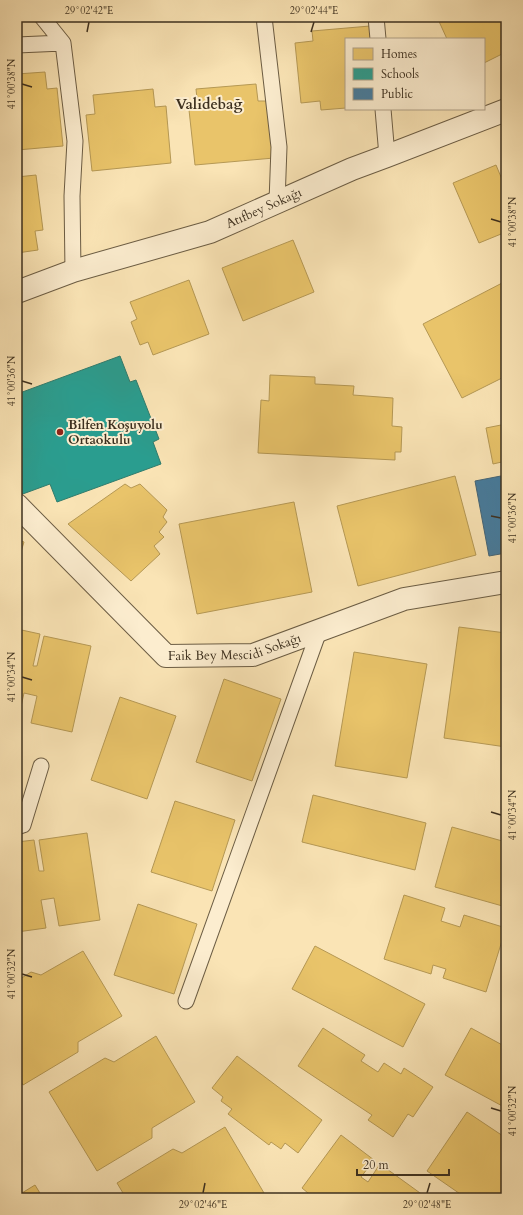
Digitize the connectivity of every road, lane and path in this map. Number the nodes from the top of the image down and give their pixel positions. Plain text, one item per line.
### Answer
1 (42, 17) edge
2 (264, 17) edge
3 (376, 17) edge
4 (378, 38) edge
5 (63, 43) junction
6 (17, 45) edge
7 (383, 110) edge
8 (506, 110) edge
9 (387, 156) junction
10 (277, 202) junction
11 (73, 271) junction
12 (17, 292) edge
13 (17, 505) edge
14 (506, 582) edge
15 (319, 631) junction
16 (41, 766) dead end
17 (17, 827) edge
18 (186, 1001) dead end

1 - 5 lane
2 - 10 lane
3 - 4 lane
5 - 6 lane
5 - 11 lane
7 - 9 lane
8 - 9 street, Atıfbey Sokağı
9 - 10 street, Atıfbey Sokağı
10 - 11 street, Atıfbey Sokağı
11 - 12 street, Atıfbey Sokağı
13 - 15 street, Faik Bey Mescidi Sokağı
14 - 15 street, Faik Bey Mescidi Sokağı
15 - 18 lane
16 - 17 lane

